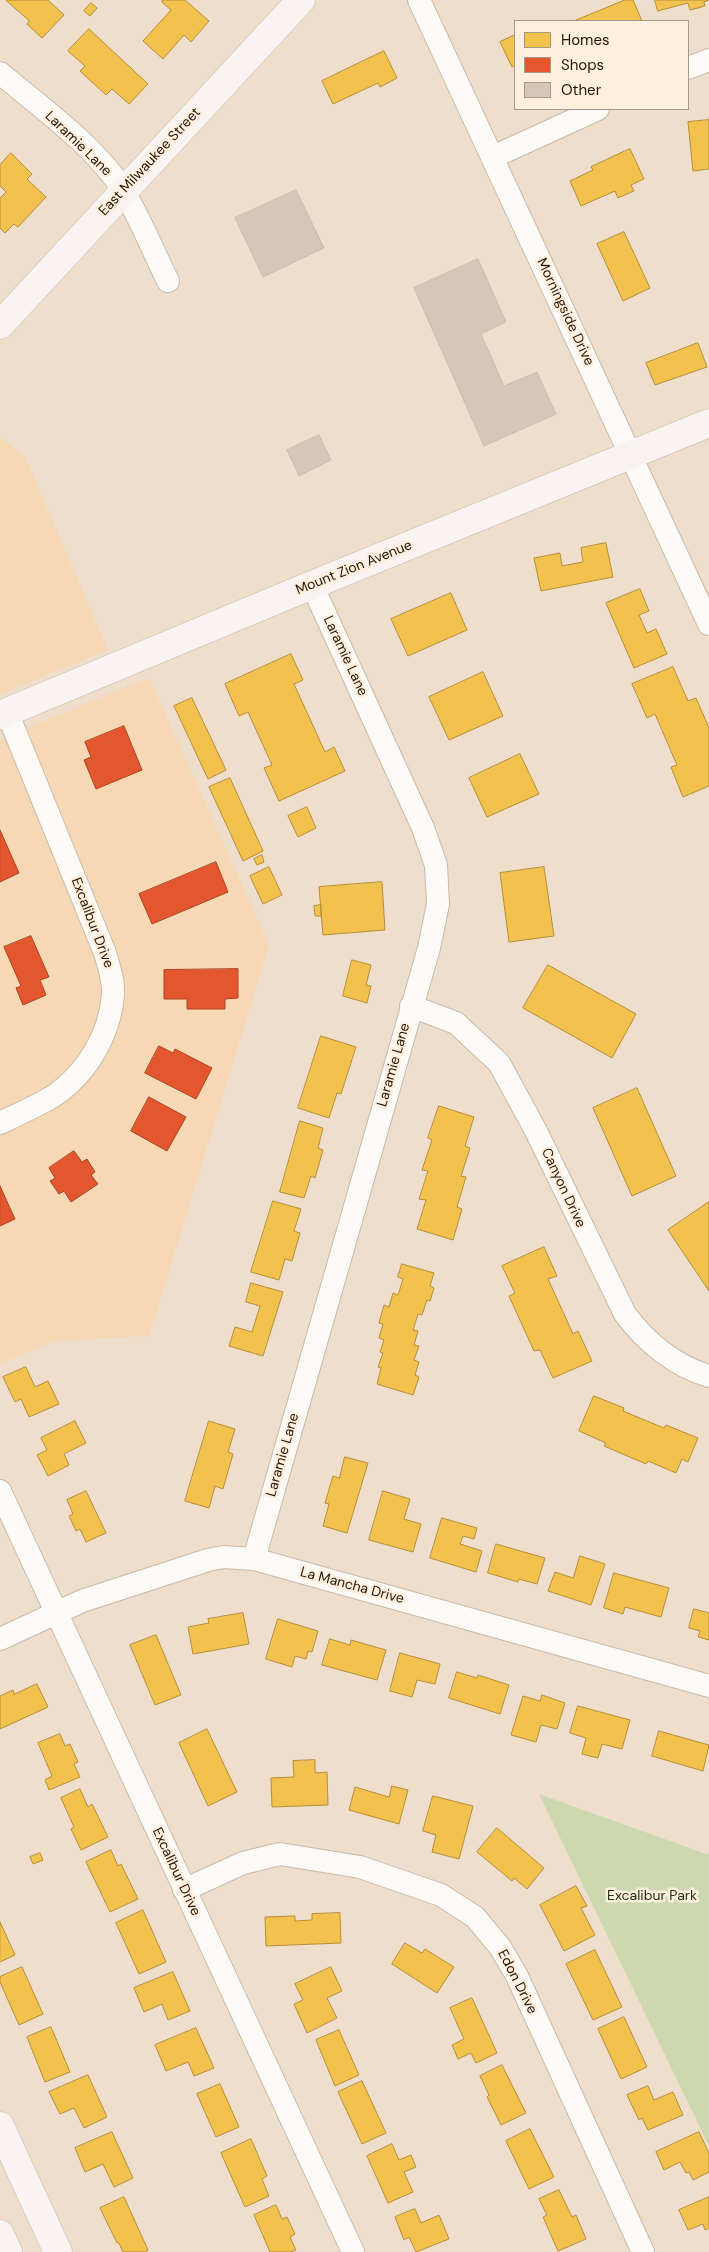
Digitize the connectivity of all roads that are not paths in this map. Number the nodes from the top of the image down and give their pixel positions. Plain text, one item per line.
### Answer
1 (301, 0) edge
2 (418, 0) edge
3 (709, 60) edge
4 (689, 68) edge
5 (0, 73) edge
6 (596, 110) edge
7 (493, 157) junction
8 (124, 191) junction
9 (168, 281) dead end
10 (0, 325) edge
11 (709, 423) edge
12 (631, 454) junction
13 (312, 585) junction
14 (709, 624) edge
15 (4, 714) edge
16 (412, 1006) junction
17 (0, 1123) edge
18 (709, 1376) edge
19 (0, 1491) edge
20 (254, 1559) junction
21 (57, 1613) junction
22 (0, 1638) edge
23 (709, 1686) edge
24 (184, 1890) junction
25 (0, 2126) edge
26 (0, 2234) edge
27 (8, 2252) edge
28 (58, 2252) edge
29 (353, 2252) edge
30 (643, 2252) edge

1 - 8 main road, East Milwaukee Street
2 - 7 street, Morningside Drive
3 - 4 street
5 - 8 street, Laramie Lane
6 - 7 street
7 - 12 street, Morningside Drive
8 - 9 street, Laramie Lane
8 - 10 main road, East Milwaukee Street
11 - 12 main road, Mount Zion Avenue
12 - 13 main road, Mount Zion Avenue
12 - 14 street, Morningside Drive
13 - 15 main road, Mount Zion Avenue
13 - 16 street, Laramie Lane
15 - 17 street, Excalibur Drive
16 - 18 street, Canyon Drive
16 - 20 street, Laramie Lane
19 - 21 street, Excalibur Drive
20 - 21 street, La Mancha Drive
20 - 23 street, La Mancha Drive
21 - 22 street, La Mancha Drive
21 - 24 street, Excalibur Drive
24 - 29 street, Excalibur Drive
24 - 30 street, Edon Drive
25 - 28 main road
26 - 27 main road

